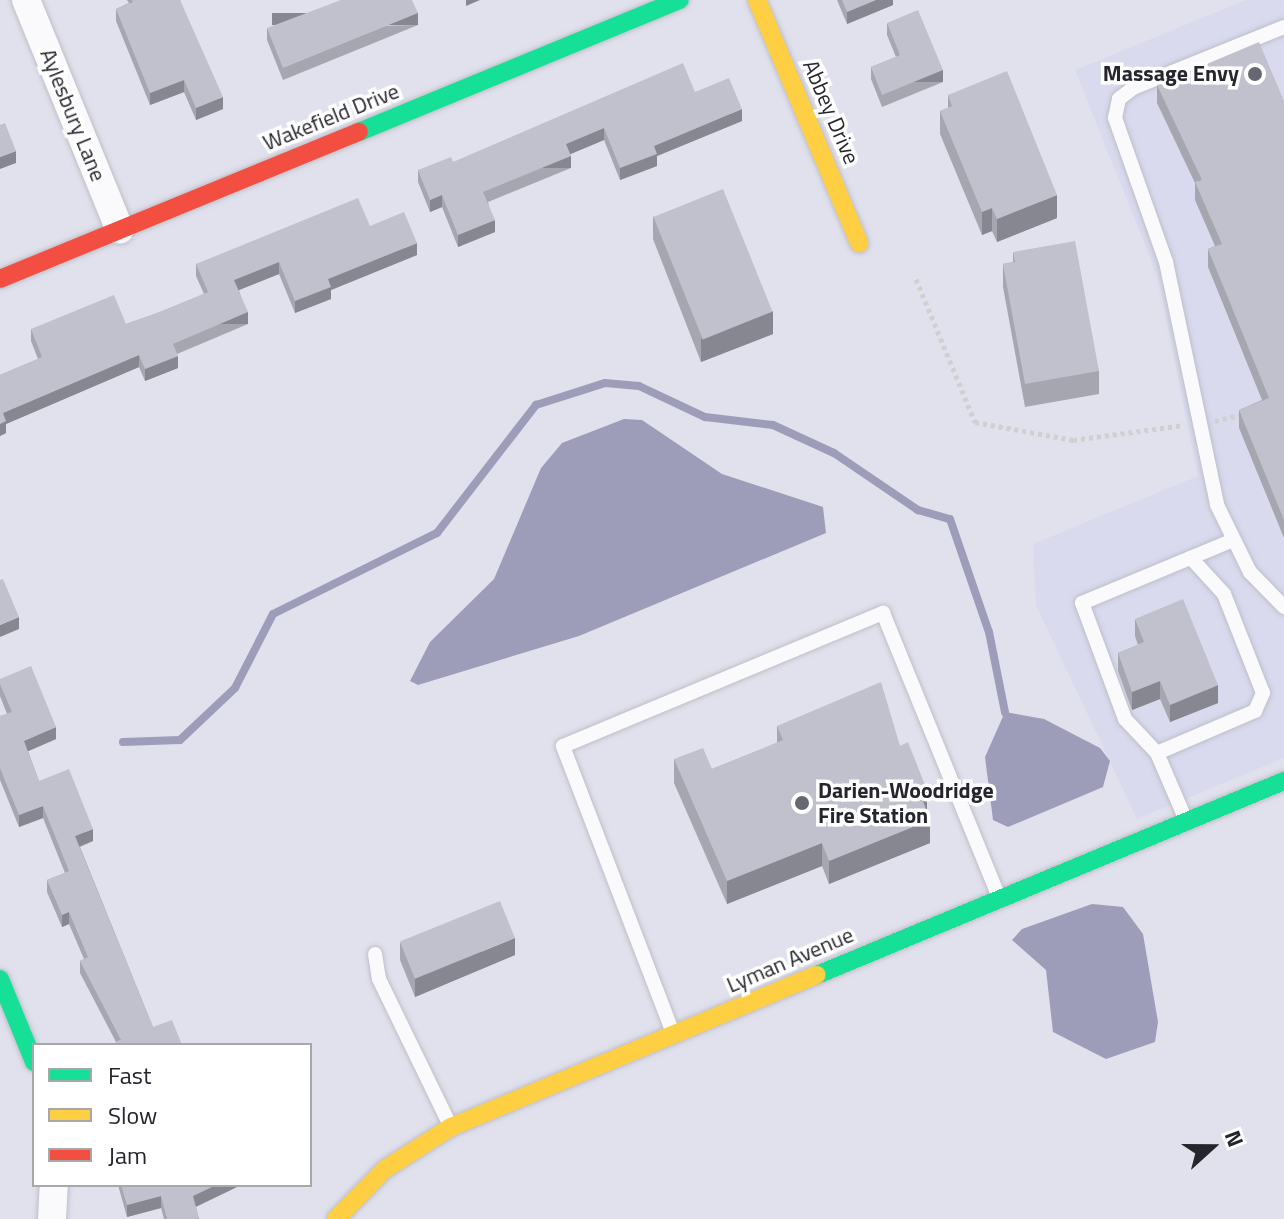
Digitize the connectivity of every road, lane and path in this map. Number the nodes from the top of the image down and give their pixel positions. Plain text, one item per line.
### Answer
1 (26, 0) edge
2 (680, 0) edge
3 (757, 0) edge
4 (1284, 27) edge
5 (120, 230) junction
6 (859, 243) dead end
7 (0, 279) edge
8 (916, 279) dead end
9 (1254, 410) edge
10 (1214, 421) dead end
11 (1184, 425) dead end
12 (1231, 541) junction
13 (1191, 558) junction
14 (1284, 607) edge
15 (1157, 753) junction
16 (1284, 781) edge
17 (1187, 822) junction
18 (1000, 899) junction
19 (375, 954) dead end
20 (0, 979) edge
21 (673, 1035) junction
22 (32, 1057) edge
23 (451, 1127) junction
24 (54, 1187) edge
25 (52, 1219) edge
26 (336, 1219) edge

1 - 5 street, Aylesbury Lane
2 - 5 street, Wakefield Drive
3 - 6 street, Abbey Drive
4 - 12 lane
5 - 7 street, Wakefield Drive
8 - 11 path
9 - 10 path
12 - 13 lane
12 - 14 lane
13 - 15 lane
13 - 15 lane
15 - 17 lane
16 - 17 street, Lyman Avenue
17 - 18 street, Lyman Avenue
18 - 21 street, Lyman Avenue
18 - 21 lane
19 - 23 lane
20 - 22 street
21 - 23 street, Lyman Avenue
23 - 26 street, Lyman Avenue
24 - 25 street

